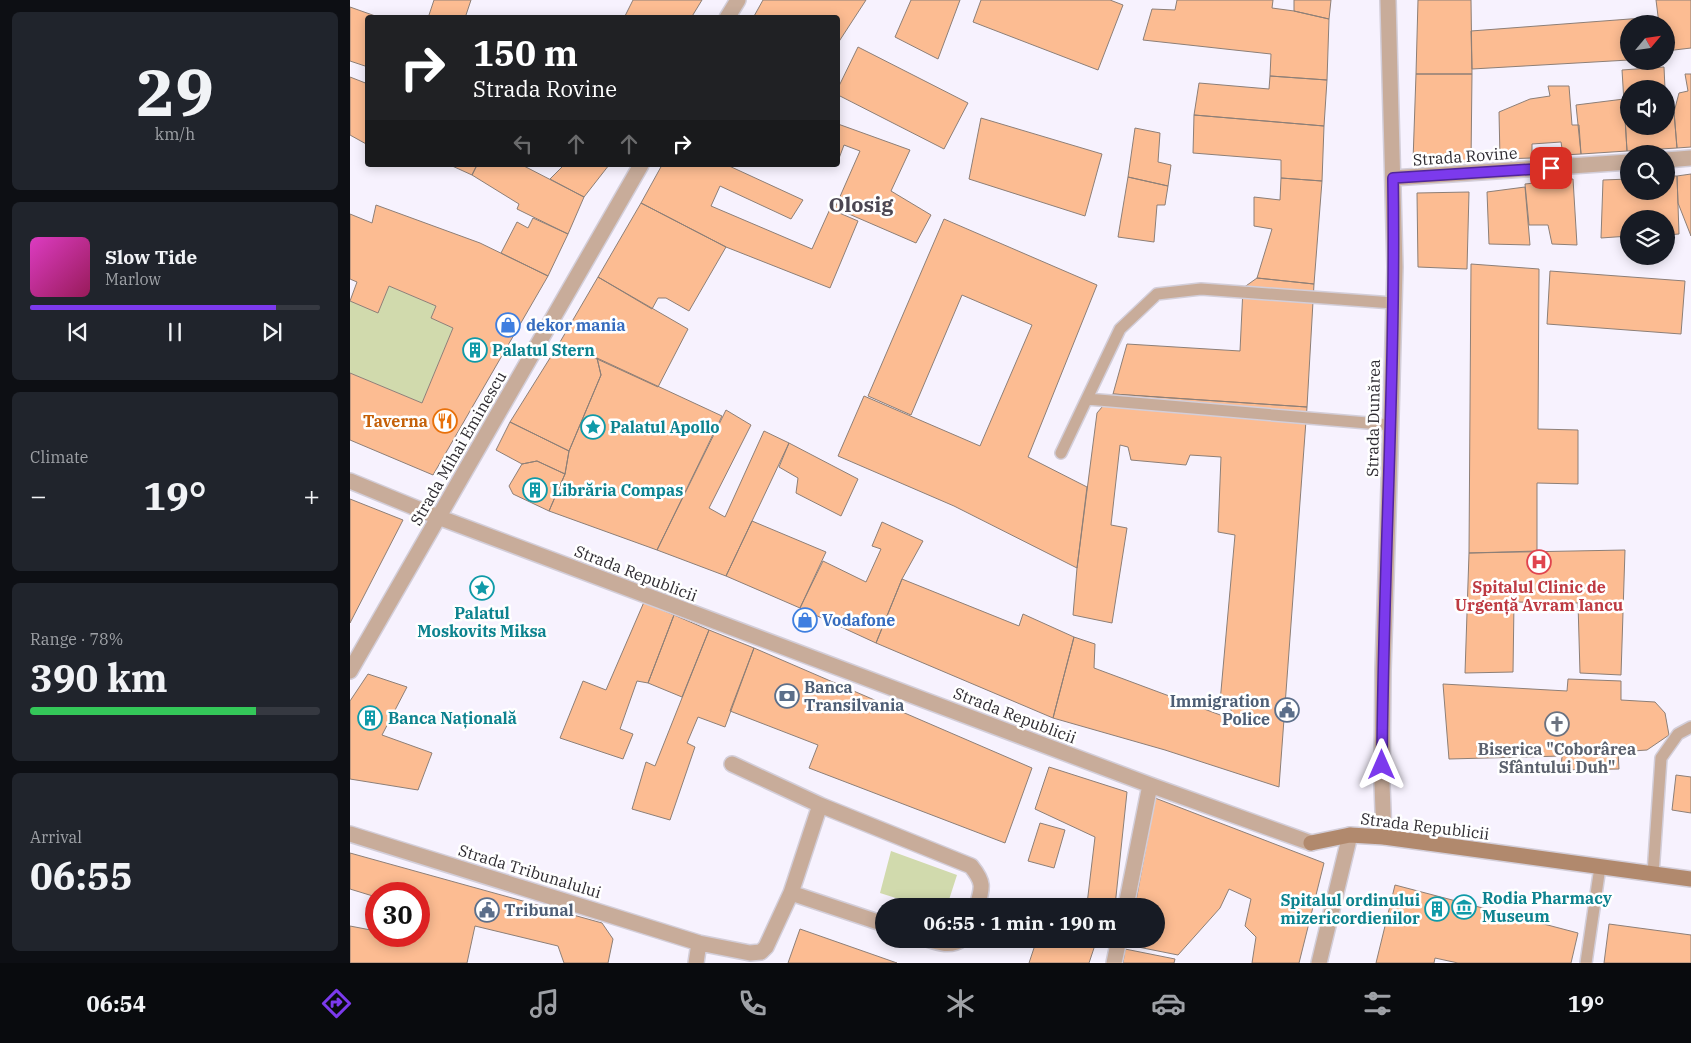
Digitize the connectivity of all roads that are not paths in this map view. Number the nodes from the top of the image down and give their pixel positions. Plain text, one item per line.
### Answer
1 (738, 0) edge
2 (1388, 0) edge
3 (729, 15) edge
4 (1691, 158) edge
5 (1675, 159) edge
6 (1620, 163) edge
7 (640, 167) edge
8 (1393, 178) junction
9 (1393, 303) junction
10 (1087, 399) junction
11 (1391, 425) junction
12 (1062, 453) dead end
13 (350, 481) edge
14 (438, 517) junction
15 (350, 672) edge
16 (1691, 727) edge
17 (732, 764) dead end
18 (1150, 785) junction
19 (820, 805) junction
20 (350, 834) edge
21 (1350, 835) junction
22 (1384, 837) junction
23 (1600, 867) junction
24 (1653, 874) junction
25 (1691, 878) edge
26 (791, 893) junction
27 (980, 898) edge
28 (1128, 898) edge
29 (875, 921) edge
30 (699, 943) junction
31 (1117, 948) edge
32 (696, 963) edge
33 (1114, 963) edge
34 (1319, 963) edge
35 (1586, 963) edge

1 - 3 street
2 - 8 street, Strada Dunărea
4 - 5 street
6 - 8 street, Strada Rovine
7 - 14 street, Strada Mihai Eminescu
8 - 9 street, Strada Dunărea
9 - 10 lane
9 - 11 street, Strada Dunărea
10 - 11 lane
10 - 12 lane
11 - 22 street, Strada Dunărea
13 - 14 street, Strada Republicii
14 - 15 street, Strada Mihai Eminescu
14 - 18 street, Strada Republicii
16 - 24 lane
17 - 19 street
18 - 21 street, Strada Republicii
18 - 28 street
19 - 26 street
19 - 27 street
20 - 30 street, Strada Tribunalului
21 - 22 street, Strada Republicii
21 - 34 street
22 - 23 street, Strada Republicii
23 - 24 street, Strada Republicii
23 - 35 lane
24 - 25 street, Strada Republicii
26 - 29 street
26 - 30 street, Strada Tribunalului
30 - 32 street
31 - 33 street

